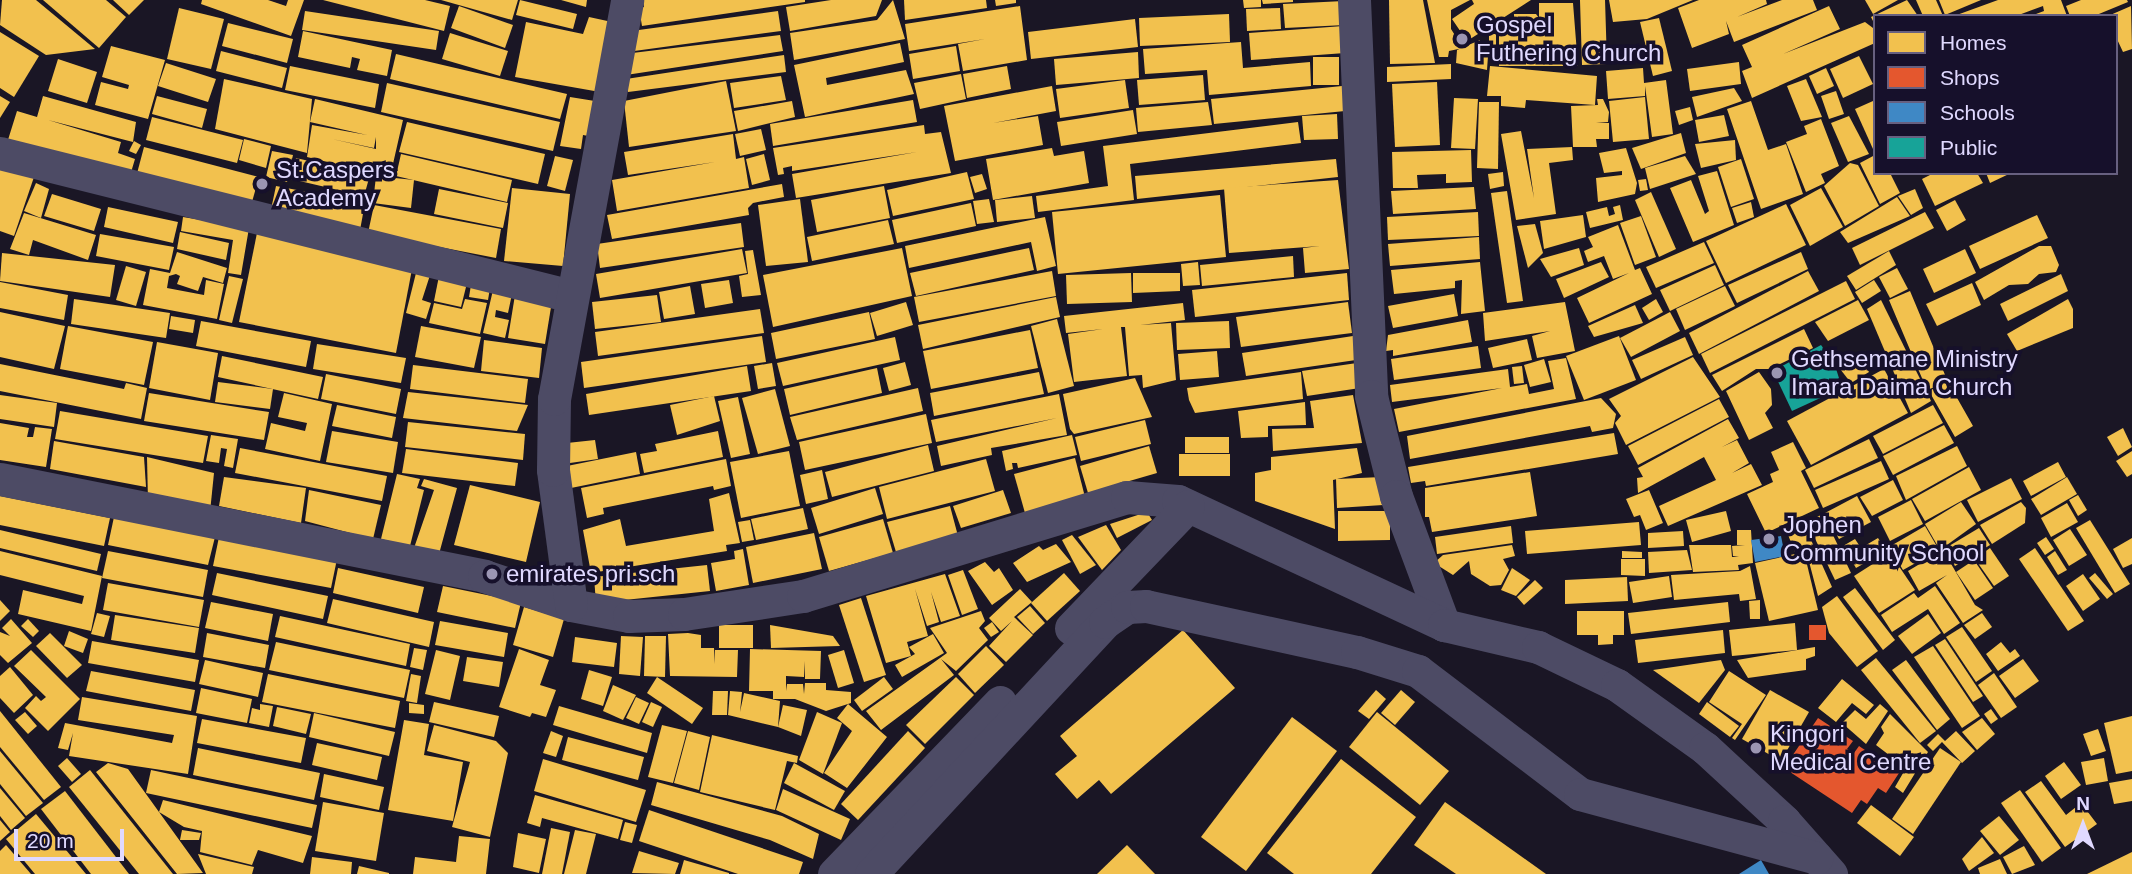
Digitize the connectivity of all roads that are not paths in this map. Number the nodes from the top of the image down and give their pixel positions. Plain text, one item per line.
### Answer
1 (626, 0) edge
2 (1354, 0) edge
3 (0, 153) edge
4 (571, 296) junction
5 (0, 479) edge
6 (1188, 506) junction
7 (571, 605) junction
8 (1444, 625) junction
9 (1824, 866) edge
10 (834, 874) edge
11 (871, 874) edge

1 - 4 street
2 - 8 street
3 - 4 street
4 - 7 street
5 - 7 street
6 - 7 street
6 - 8 street
6 - 10 street
8 - 9 street
9 - 11 street

